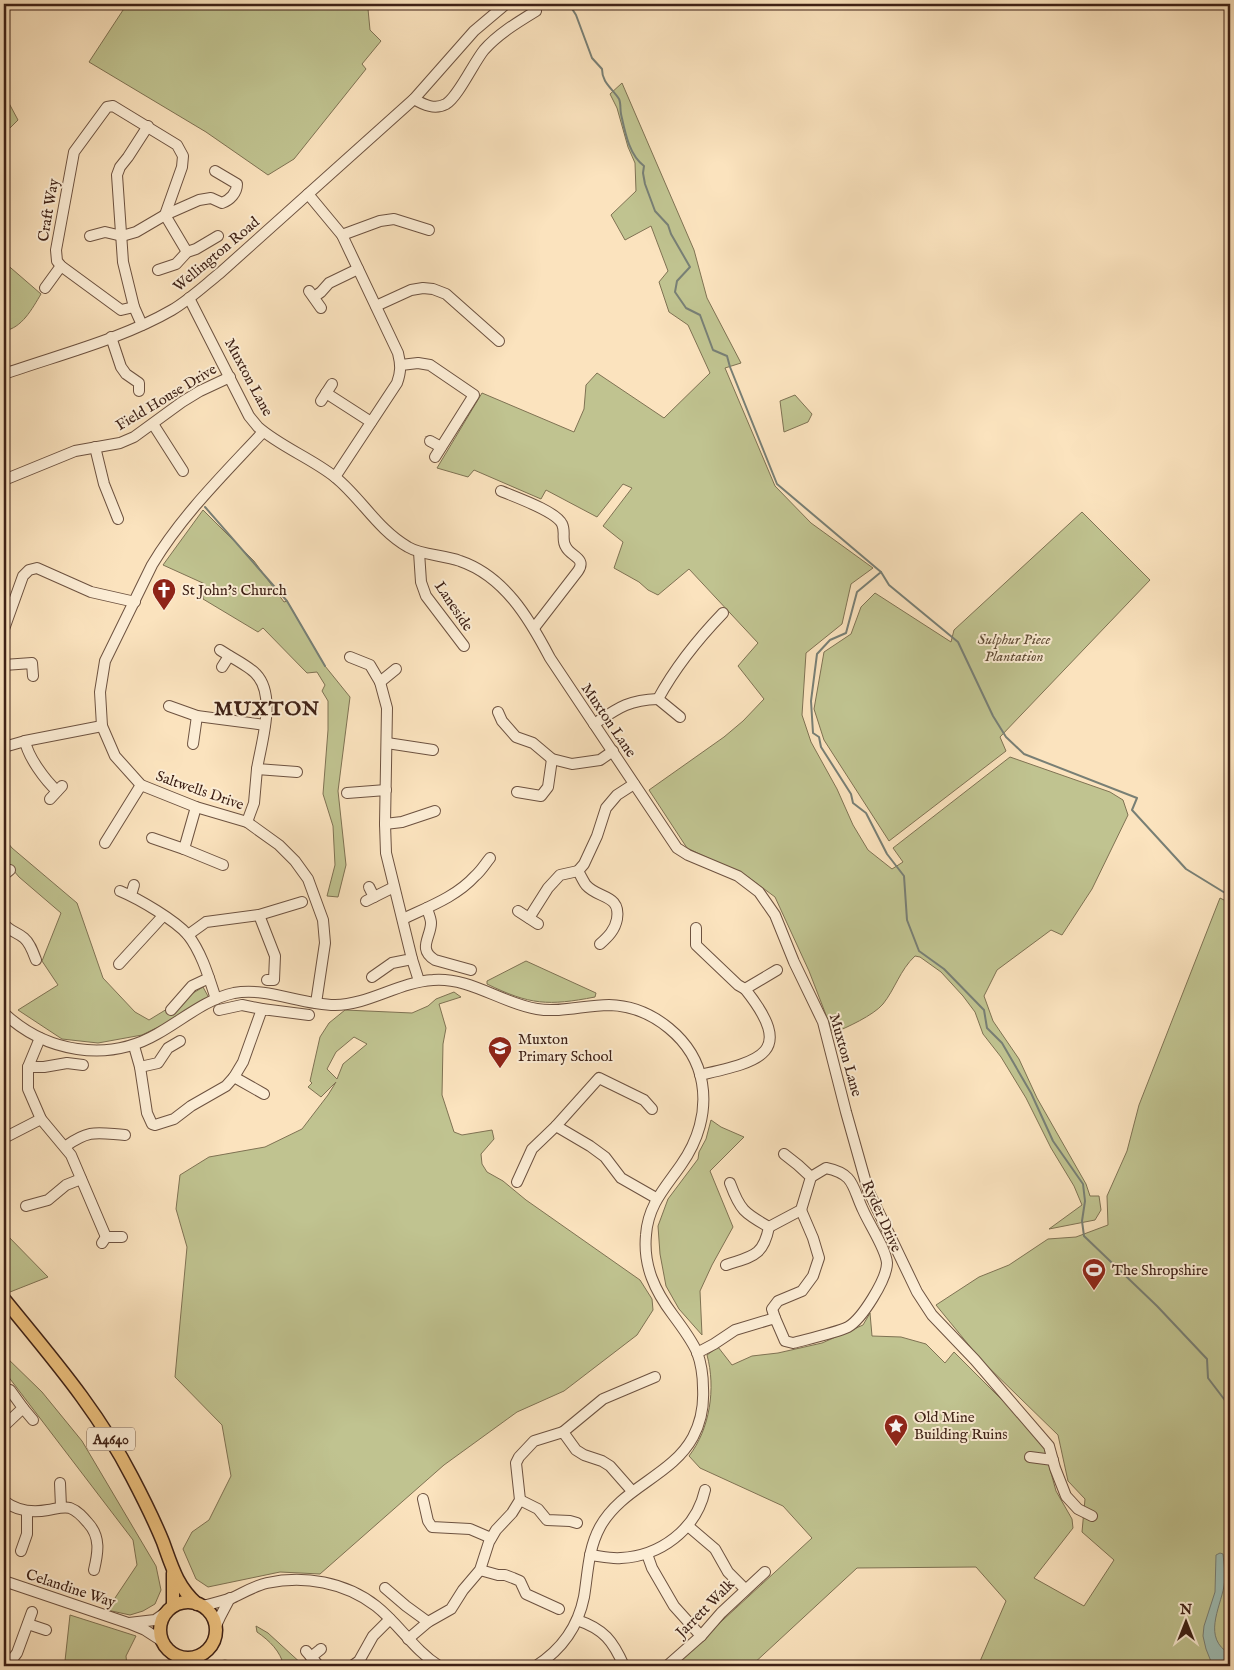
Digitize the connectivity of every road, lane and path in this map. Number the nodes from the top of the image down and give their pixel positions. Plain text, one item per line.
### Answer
1 (506, 4) edge
2 (530, 11) dead end
3 (414, 99) junction
4 (148, 126) junction
5 (215, 171) dead end
6 (308, 194) junction
7 (165, 215) junction
8 (424, 225) dead end
9 (342, 235) junction
10 (90, 236) dead end
11 (122, 236) junction
12 (218, 236) dead end
13 (187, 252) junction
14 (61, 266) junction
15 (358, 268) junction
16 (158, 270) dead end
17 (45, 288) dead end
18 (189, 298) junction
19 (376, 306) junction
20 (134, 307) junction
21 (321, 308) dead end
22 (142, 325) junction
23 (497, 335) dead end
24 (111, 337) junction
25 (401, 365) junction
26 (4, 374) edge
27 (230, 377) junction
28 (141, 384) dead end
29 (326, 393) dead end
30 (371, 422) junction
31 (153, 424) junction
32 (263, 432) junction
33 (430, 441) dead end
34 (95, 447) junction
35 (441, 447) junction
36 (434, 457) dead end
37 (183, 471) dead end
38 (335, 477) junction
39 (4, 480) edge
40 (501, 491) dead end
41 (118, 519) dead end
42 (419, 552) junction
43 (135, 602) junction
44 (723, 614) dead end
45 (711, 626) junction
46 (534, 628) junction
47 (4, 630) edge
48 (720, 634) dead end
49 (464, 646) dead end
50 (350, 658) dead end
51 (4, 665) edge
52 (222, 666) dead end
53 (396, 669) dead end
54 (33, 676) dead end
55 (380, 682) junction
56 (658, 699) junction
57 (169, 706) dead end
58 (197, 716) junction
59 (500, 716) dead end
60 (680, 717) dead end
61 (594, 724) junction
62 (265, 725) junction
63 (102, 726) junction
64 (25, 741) junction
65 (387, 743) junction
66 (193, 744) dead end
67 (4, 746) edge
68 (433, 750) dead end
69 (612, 751) junction
70 (552, 759) junction
71 (257, 769) junction
72 (296, 772) dead end
73 (634, 784) junction
74 (141, 785) junction
75 (386, 790) junction
76 (56, 792) dead end
77 (517, 792) dead end
78 (347, 793) dead end
79 (196, 807) junction
80 (430, 817) dead end
81 (247, 822) junction
82 (385, 824) junction
83 (154, 841) dead end
84 (105, 843) dead end
85 (184, 848) junction
86 (491, 854) dead end
87 (223, 865) dead end
88 (578, 871) junction
89 (394, 887) junction
90 (369, 888) dead end
91 (120, 891) dead end
92 (302, 902) dead end
93 (427, 908) junction
94 (518, 911) dead end
95 (259, 915) junction
96 (163, 916) junction
97 (529, 918) junction
98 (403, 919) junction
99 (4, 924) edge
100 (538, 924) dead end
101 (696, 928) dead end
102 (188, 935) junction
103 (600, 944) dead end
104 (412, 959) junction
105 (36, 960) dead end
106 (119, 964) dead end
107 (465, 965) dead end
108 (777, 970) dead end
109 (372, 977) dead end
110 (209, 978) junction
111 (274, 981) dead end
112 (419, 981) junction
113 (745, 990) junction
114 (216, 999) junction
115 (316, 1003) junction
116 (262, 1008) junction
117 (171, 1010) dead end
118 (220, 1010) dead end
119 (4, 1013) edge
120 (309, 1015) dead end
121 (40, 1038) junction
122 (180, 1042) dead end
123 (134, 1046) junction
124 (83, 1065) dead end
125 (28, 1067) junction
126 (140, 1067) junction
127 (700, 1075) junction
128 (234, 1077) junction
129 (259, 1094) dead end
130 (652, 1109) dead end
131 (42, 1119) junction
132 (556, 1126) junction
133 (126, 1135) dead end
134 (4, 1138) edge
135 (66, 1146) junction
136 (784, 1154) dead end
137 (810, 1177) junction
138 (81, 1178) junction
139 (517, 1182) dead end
140 (730, 1183) dead end
141 (656, 1198) junction
142 (26, 1206) dead end
143 (802, 1210) junction
144 (769, 1227) junction
145 (122, 1238) dead end
146 (726, 1265) dead end
147 (4, 1299) edge
148 (775, 1318) junction
149 (697, 1353) junction
150 (655, 1377) dead end
151 (10, 1390) dead end
152 (23, 1408) junction
153 (33, 1420) dead end
154 (4, 1426) edge
155 (563, 1432) junction
156 (1030, 1457) dead end
157 (1053, 1460) junction
158 (57, 1488) dead end
159 (705, 1490) dead end
160 (632, 1491) junction
161 (423, 1499) dead end
162 (520, 1500) junction
163 (4, 1501) edge
164 (61, 1507) junction
165 (28, 1512) junction
166 (1092, 1516) dead end
167 (577, 1524) dead end
168 (688, 1526) junction
169 (491, 1538) junction
170 (21, 1551) dead end
171 (647, 1554) junction
172 (590, 1555) junction
173 (94, 1570) dead end
174 (480, 1570) junction
175 (765, 1572) dead end
176 (173, 1573) junction
177 (4, 1581) edge
178 (385, 1588) dead end
179 (745, 1589) junction
180 (230, 1598) junction
181 (200, 1605) junction
182 (559, 1609) dead end
183 (169, 1610) junction
184 (32, 1612) dead end
185 (390, 1619) junction
186 (577, 1620) junction
187 (428, 1622) junction
188 (128, 1623) junction
189 (28, 1624) junction
190 (216, 1628) junction
191 (46, 1630) dead end
192 (701, 1636) junction
193 (408, 1639) junction
194 (162, 1641) junction
195 (321, 1649) dead end
196 (171, 1653) junction
197 (198, 1656) junction
198 (7, 1666) edge
199 (169, 1666) edge
200 (186, 1666) edge
201 (319, 1666) edge
202 (352, 1666) edge
203 (439, 1666) edge
204 (536, 1666) edge
205 (624, 1666) edge
206 (667, 1666) edge

1 - 3 street, Wellington Road
2 - 3 street
3 - 6 street, Wellington Road
4 - 7 street
4 - 11 street
4 - 14 street, Craft Way
5 - 7 street
6 - 9 street
6 - 18 street, Wellington Road
7 - 11 street
7 - 13 street
8 - 9 street
9 - 15 street
10 - 11 street
11 - 20 street
12 - 13 street
13 - 16 street
14 - 17 street
14 - 20 street
15 - 19 street
15 - 21 street
18 - 22 street, Wellington Road
18 - 27 street, Muxton Lane
19 - 23 street
19 - 25 street
20 - 22 street
22 - 24 street, Wellington Road
24 - 26 street, Wellington Road
24 - 28 street
25 - 30 street
25 - 35 street
27 - 31 street, Field House Drive
27 - 32 street, Muxton Lane
29 - 30 street
30 - 38 street
31 - 34 street, Field House Drive
31 - 37 street
32 - 38 street, Muxton Lane
32 - 43 street, Saltwells Drive
33 - 35 street
34 - 39 street, Field House Drive
34 - 41 street
35 - 36 street
38 - 42 street, Muxton Lane
40 - 46 street
42 - 46 street, Muxton Lane
42 - 49 street, Laneside
43 - 47 street
43 - 63 street, Saltwells Drive
44 - 45 street
45 - 48 street
45 - 56 street
46 - 61 street, Muxton Lane
50 - 55 street
51 - 54 street
52 - 62 street
53 - 55 street
55 - 65 street
56 - 60 street
56 - 61 street
57 - 58 street
58 - 62 street
58 - 66 street
59 - 70 street
61 - 69 street, Muxton Lane
62 - 71 street
63 - 64 street
63 - 74 street, Saltwells Drive
64 - 67 street
64 - 76 street
65 - 68 street
65 - 75 street
69 - 70 street
69 - 73 street, Muxton Lane
70 - 77 street
71 - 72 street
71 - 81 street
73 - 88 street
73 - 157 street, Muxton Lane
74 - 79 street, Saltwells Drive
74 - 84 street
75 - 78 street
75 - 82 street
79 - 81 street, Saltwells Drive
79 - 85 street
80 - 82 street
81 - 115 street, Saltwells Drive
82 - 89 street
83 - 85 street
85 - 87 street
86 - 93 street
88 - 97 street
88 - 103 street
89 - 90 street
89 - 98 street
91 - 96 street
92 - 95 street
93 - 98 street
93 - 107 street
94 - 97 street
95 - 102 street
95 - 111 street
96 - 102 street
96 - 106 street
97 - 100 street
98 - 104 street
99 - 105 street
101 - 113 street
102 - 110 street
104 - 109 street
104 - 112 street
108 - 113 street
110 - 114 street
110 - 117 street
112 - 115 street
112 - 127 street
113 - 127 street
114 - 115 street
114 - 123 street
116 - 118 street
116 - 120 street
116 - 128 street
119 - 121 street
121 - 123 street
121 - 125 street
122 - 126 street
123 - 126 street
124 - 125 street
125 - 131 street
126 - 128 street
127 - 141 street
128 - 129 street
130 - 132 street
131 - 134 street
131 - 135 street
132 - 139 street
132 - 141 street
133 - 135 street
135 - 138 street
136 - 137 street
137 - 143 street
137 - 148 street, Ryder Drive
138 - 142 street
138 - 145 street
140 - 144 street
141 - 149 street
143 - 144 street
143 - 148 street
144 - 146 street
147 - 176 main road, A4640
148 - 149 street
149 - 160 street
150 - 155 street
151 - 152 street
152 - 153 street
152 - 154 street
155 - 160 street
155 - 162 street
156 - 157 street
157 - 166 street, Muxton Lane
158 - 164 street
159 - 168 street
160 - 172 street
161 - 169 street
162 - 167 street
162 - 169 street
163 - 165 street
164 - 165 street
164 - 173 street
165 - 170 street
168 - 171 street
168 - 179 street
169 - 174 street
171 - 172 street
171 - 192 street
172 - 186 street
174 - 182 street
174 - 187 street
175 - 179 street, Jarrett Walk
176 - 181 main road, A4640
176 - 183 main road, A4640
177 - 188 street, Celandine Way
178 - 187 street
179 - 192 street, Jarrett Walk
180 - 181 street
180 - 185 street
180 - 190 street
181 - 183 main road
181 - 190 main road, A4640
183 - 188 street, Celandine Way
183 - 194 main road, A4640
184 - 189 street
185 - 193 street
185 - 202 street
186 - 204 street
186 - 205 street
187 - 193 street
188 - 194 street, Celandine Way
189 - 191 street
189 - 198 street
190 - 197 main road
192 - 206 street, Jarrett Walk
193 - 203 street
194 - 196 main road
195 - 201 street
196 - 197 main road
196 - 199 main road
197 - 200 main road

